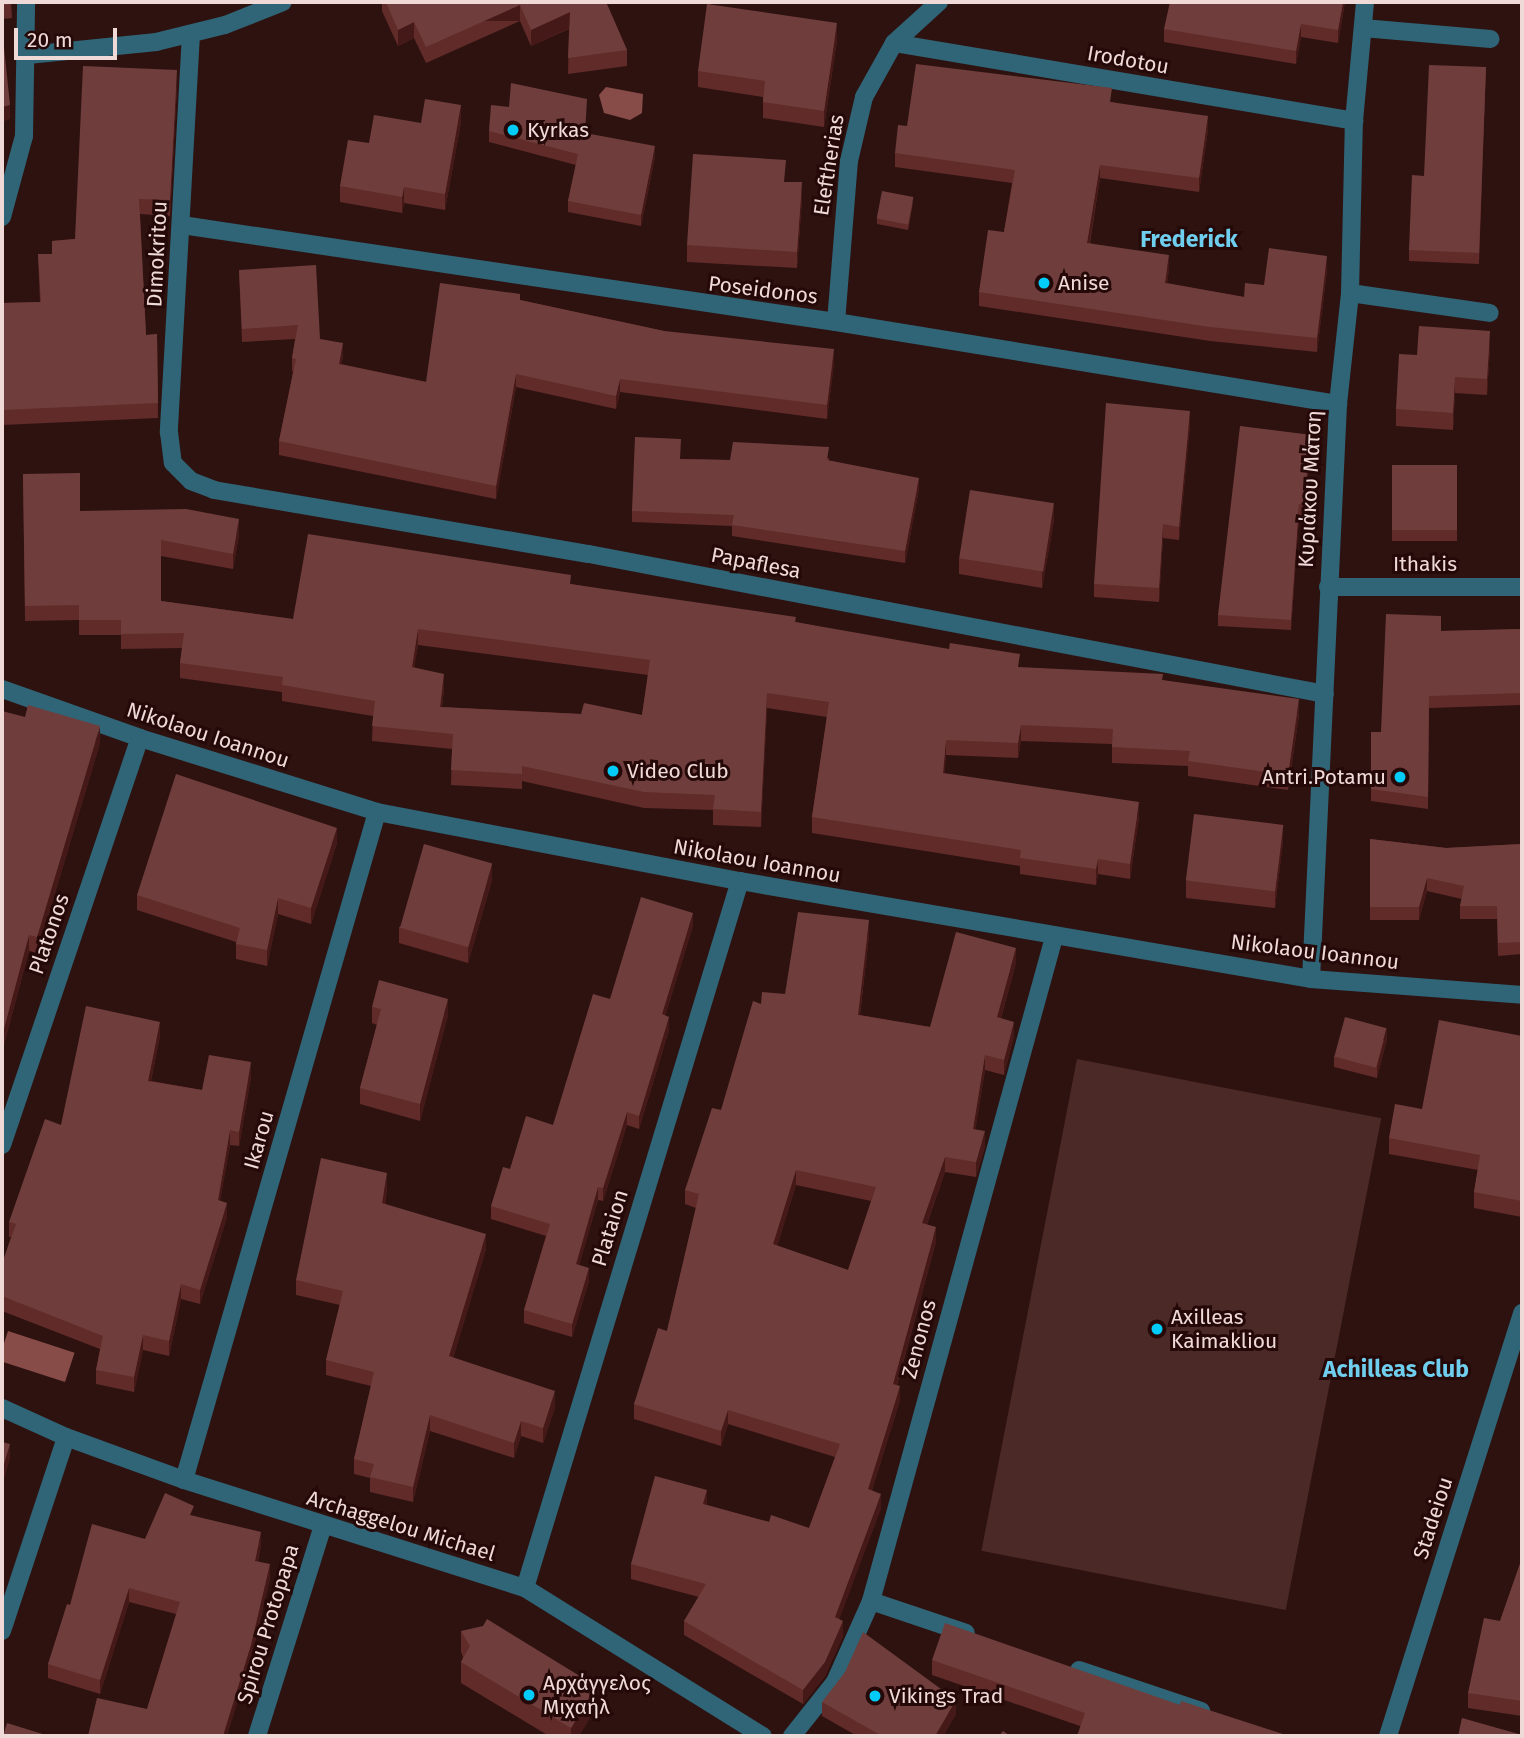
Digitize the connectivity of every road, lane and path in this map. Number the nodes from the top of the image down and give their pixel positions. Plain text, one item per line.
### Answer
1 (26, 2) edge
2 (283, 2) edge
3 (939, 2) edge
4 (1365, 2) edge
5 (1363, 28) junction
6 (191, 34) junction
7 (1491, 39) dead end
8 (894, 43) junction
9 (28, 55) junction
10 (1354, 121) junction
11 (2, 217) edge
12 (182, 225) junction
13 (1350, 293) junction
14 (1490, 313) dead end
15 (836, 322) junction
16 (1338, 404) junction
17 (181, 474) joint
18 (1328, 587) junction
19 (1522, 587) edge
20 (2, 689) edge
21 (1325, 694) junction
22 (140, 738) junction
23 (377, 812) junction
24 (740, 881) junction
25 (1054, 937) junction
26 (1311, 979) junction
27 (1522, 995) edge
28 (2, 1145) edge
29 (1522, 1313) edge
30 (2, 1408) edge
31 (66, 1437) junction
32 (184, 1480) junction
33 (323, 1526) junction
34 (525, 1588) junction
35 (871, 1601) junction
36 (2, 1631) edge
37 (989, 1640) edge
38 (1055, 1662) edge
39 (1225, 1719) edge
40 (257, 1736) edge
41 (762, 1736) edge
42 (792, 1736) edge
43 (1388, 1736) edge

1 - 9 street
2 - 6 street
3 - 8 street, Eleftherias
4 - 5 street, Κυριάκου Μάτση
5 - 7 street
5 - 10 street, Κυριάκου Μάτση
6 - 9 street
6 - 12 street, Dimokritou
8 - 10 street, Irodotou
8 - 15 street, Eleftherias
9 - 11 street
10 - 13 street, Κυριάκου Μάτση
12 - 15 street, Poseidonos
12 - 17 street, Dimokritou
13 - 14 street
13 - 16 street, Κυριάκου Μάτση
15 - 16 street, Poseidonos
16 - 18 street, Κυριάκου Μάτση
17 - 21 street, Papaflesa
18 - 19 street, Ithakis
18 - 21 street, Κυριάκου Μάτση
20 - 22 street, Nikolaou Ioannou
21 - 26 street, Κυριάκου Μάτση
22 - 23 street, Nikolaou Ioannou
22 - 28 street, Platonos
23 - 24 street, Nikolaou Ioannou
23 - 32 street, Ikarou
24 - 25 street, Nikolaou Ioannou
24 - 34 street, Plataion
25 - 26 street, Nikolaou Ioannou
25 - 35 street, Zenonos
26 - 27 street, Nikolaou Ioannou
29 - 43 street, Stadeiou
30 - 31 street, Archaggelou Michael
31 - 32 street, Archaggelou Michael
31 - 36 street
32 - 33 street, Archaggelou Michael
33 - 34 street, Archaggelou Michael
33 - 40 street, Spirou Protopapa
34 - 41 street, Archaggelou Michael
35 - 37 street
35 - 42 street, Zenonos
38 - 39 street

